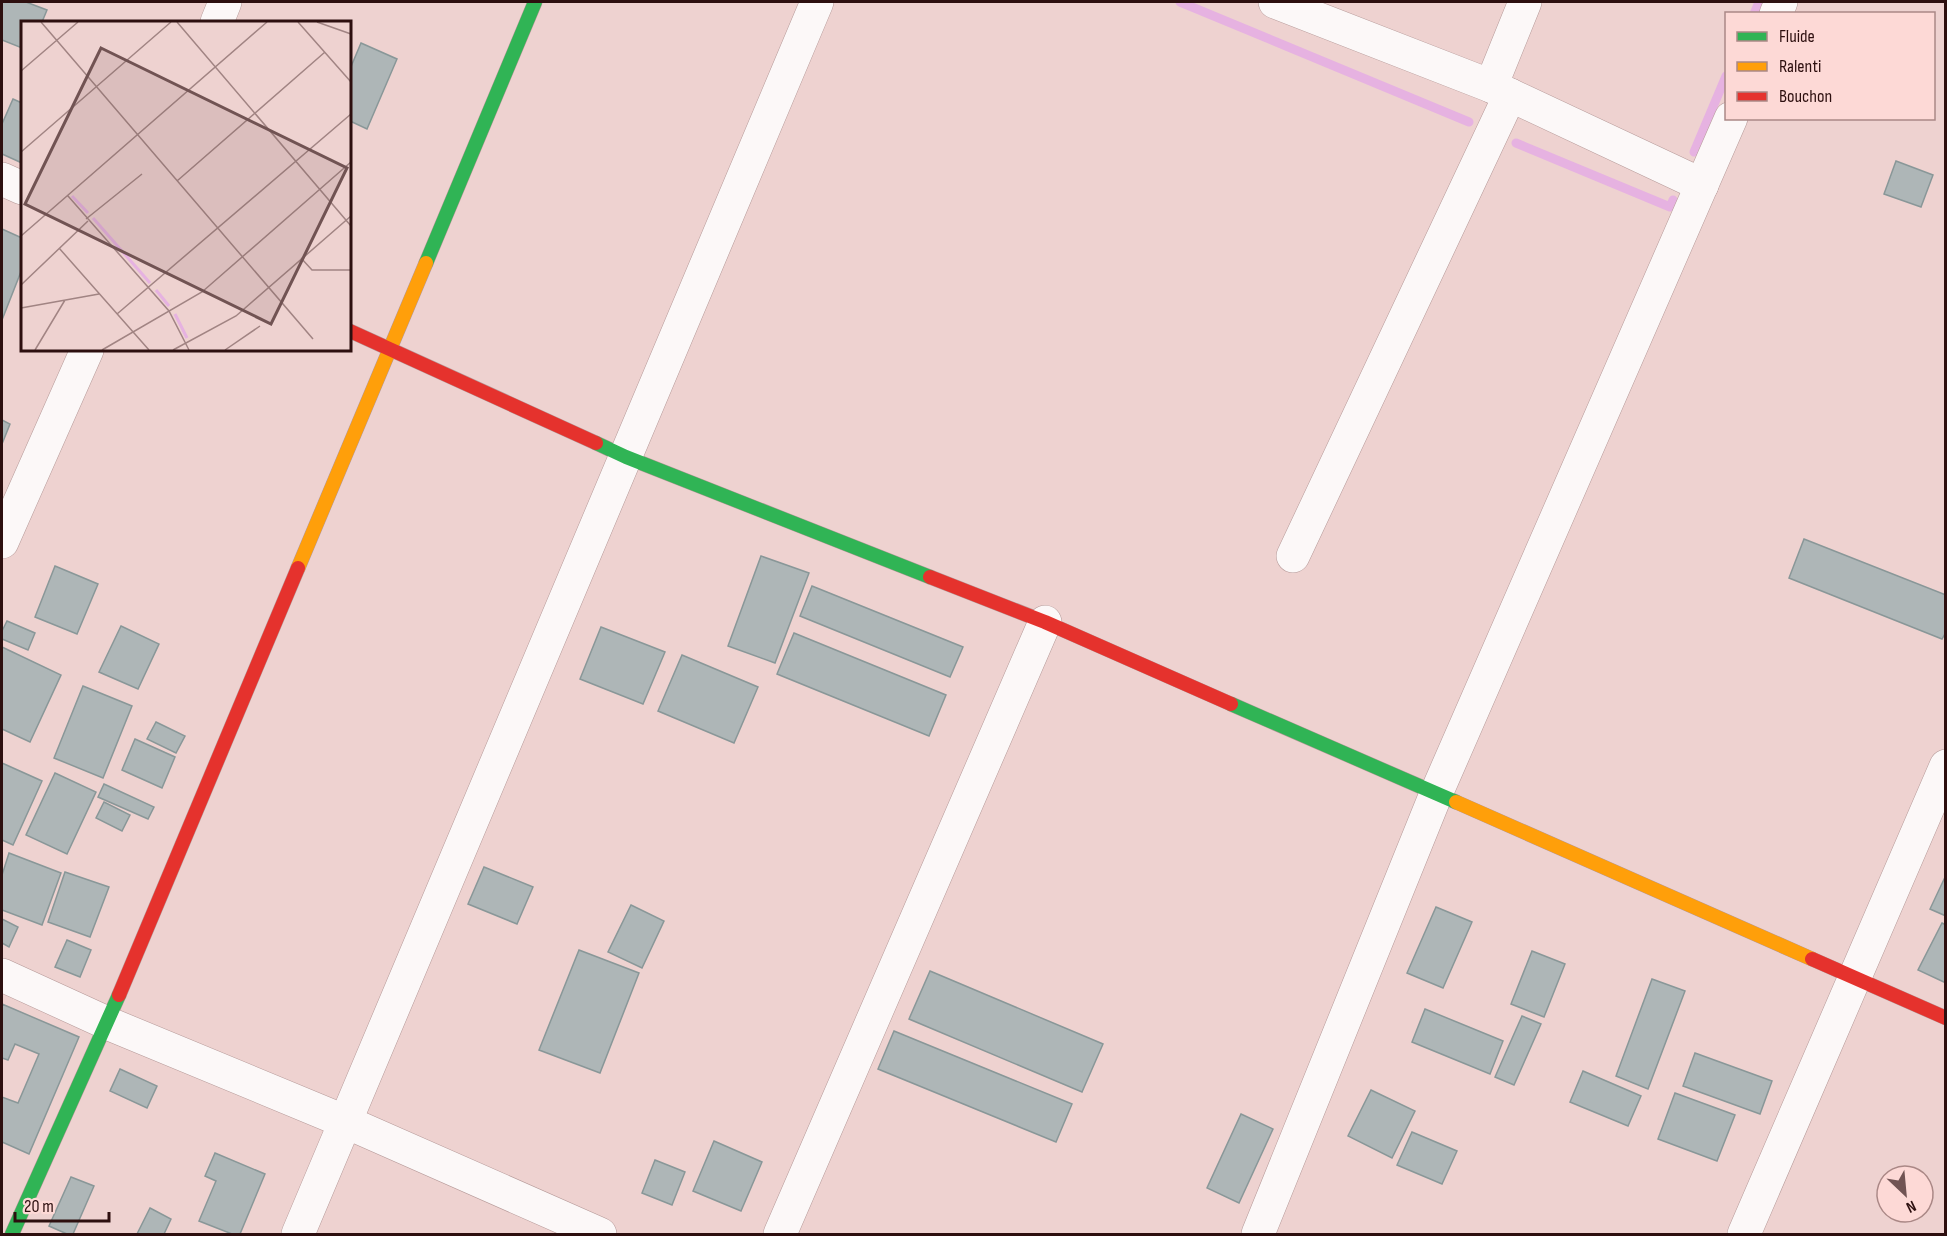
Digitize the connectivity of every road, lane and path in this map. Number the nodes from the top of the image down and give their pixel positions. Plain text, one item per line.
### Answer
1 (225, 2) edge
2 (535, 2) edge
3 (817, 2) edge
4 (1275, 2) edge
5 (1525, 2) edge
6 (217, 21) edge
7 (1501, 91) junction
8 (1730, 120) edge
9 (2, 179) edge
10 (1702, 185) junction
11 (21, 188) edge
12 (351, 331) edge
13 (391, 349) junction
14 (87, 351) edge
15 (626, 457) junction
16 (6, 522) edge
17 (1293, 556) dead end
18 (1045, 622) junction
19 (1946, 766) edge
20 (1436, 794) junction
21 (2, 975) edge
22 (1853, 979) junction
23 (1946, 1018) edge
24 (107, 1023) junction
25 (346, 1122) junction
26 (12, 1234) edge
27 (298, 1234) edge
28 (600, 1234) edge
29 (780, 1234) edge
30 (1258, 1234) edge
31 (1744, 1234) edge

1 - 6 street
2 - 13 street
3 - 15 street
4 - 7 street
5 - 7 street
7 - 10 street
7 - 17 street
8 - 10 street
9 - 11 street
10 - 20 street
12 - 13 street
13 - 15 street
13 - 24 street
14 - 16 street
15 - 18 street
15 - 25 street
18 - 20 street
18 - 29 street
19 - 22 street
20 - 22 street
20 - 30 street
21 - 24 street
22 - 23 street
22 - 31 street
24 - 25 street
24 - 26 street
25 - 27 street
25 - 28 street

